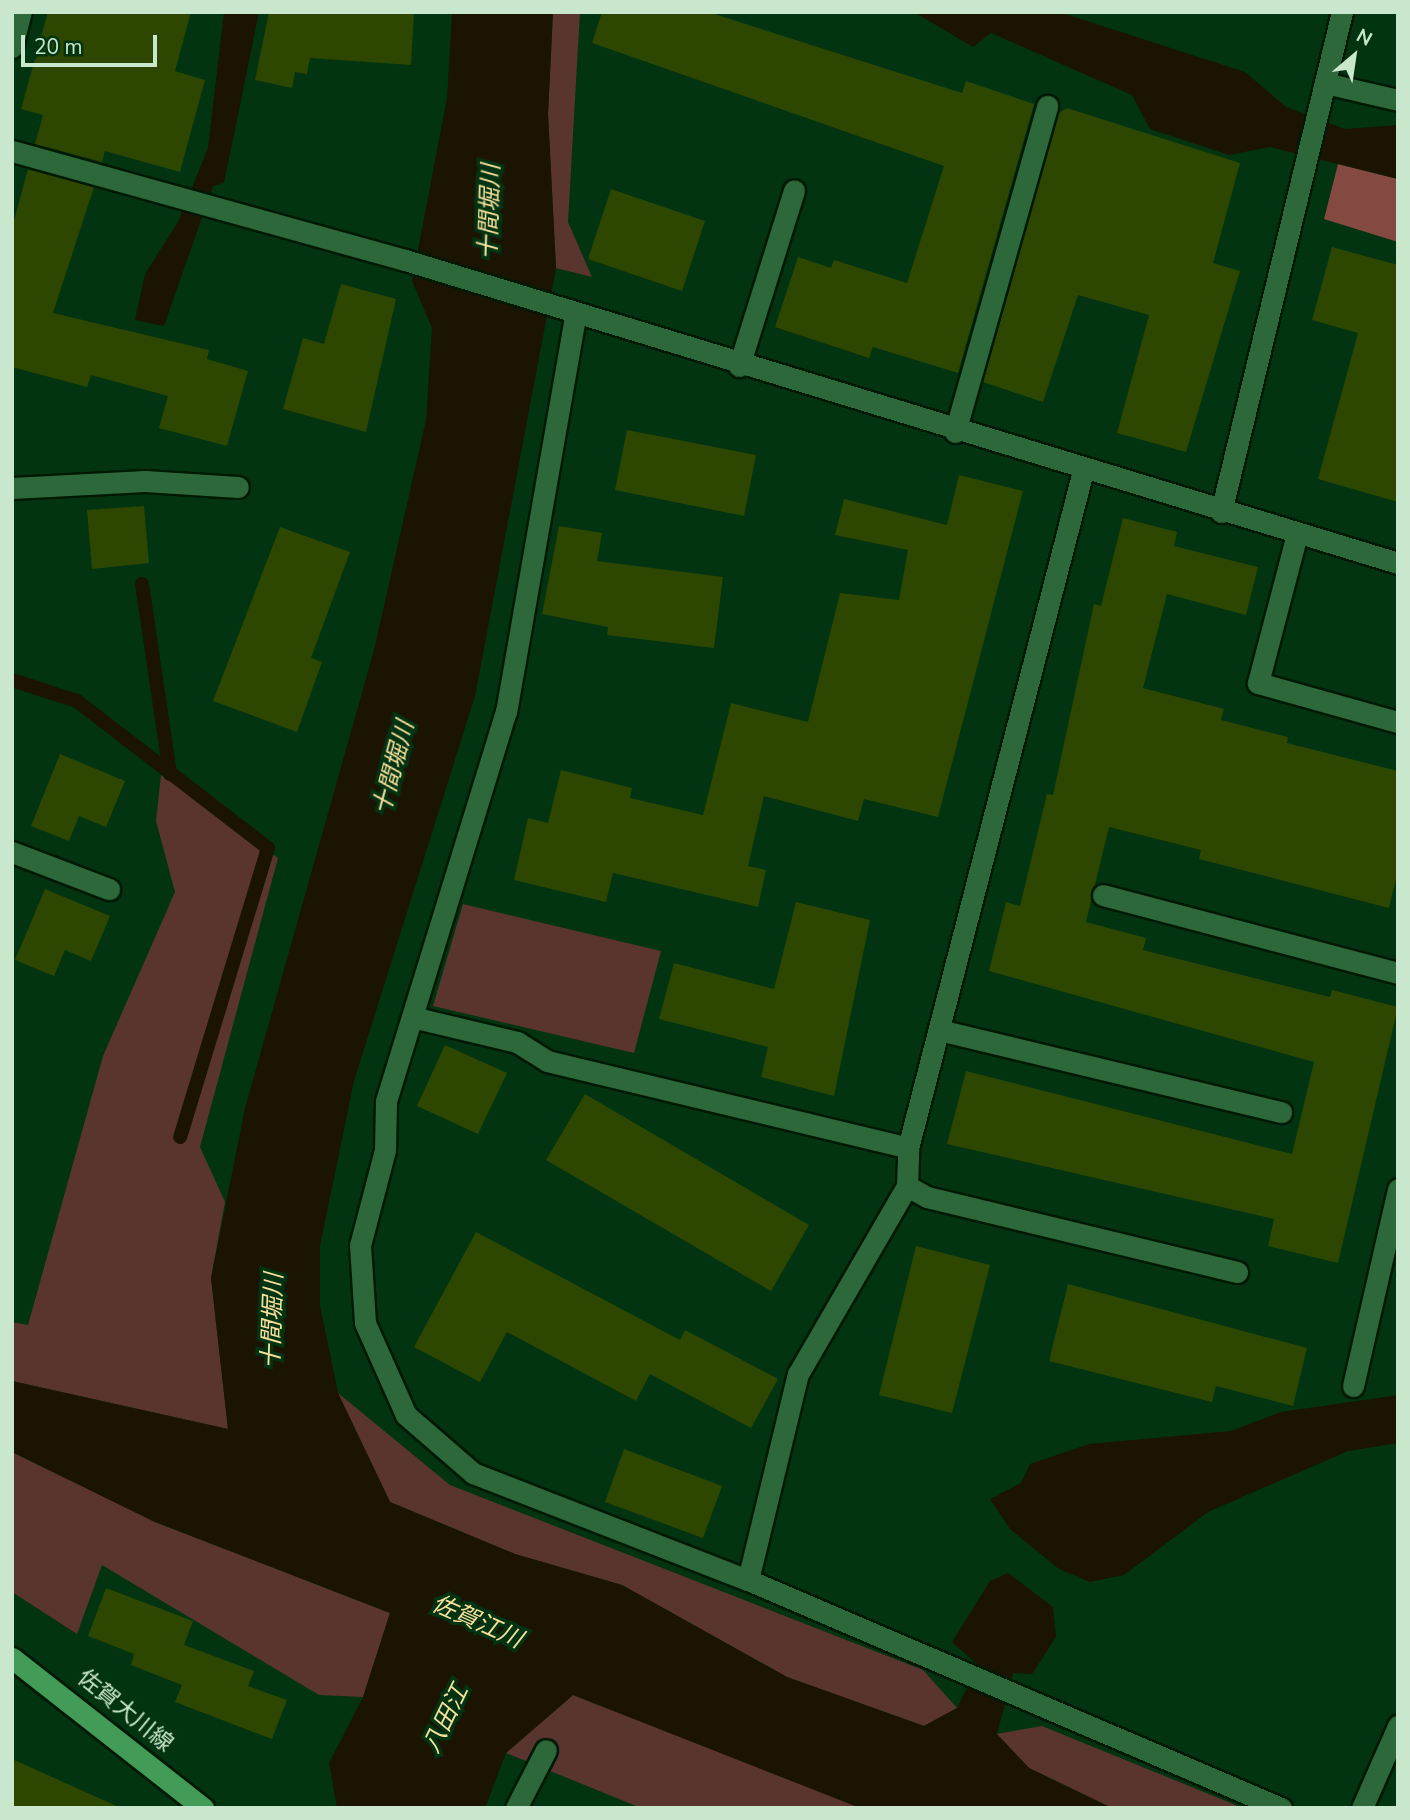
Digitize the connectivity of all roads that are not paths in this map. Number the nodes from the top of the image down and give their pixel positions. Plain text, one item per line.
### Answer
1 (21, 12) edge
2 (1342, 12) edge
3 (12, 47) edge
4 (1325, 83) junction
5 (1398, 100) edge
6 (1047, 106) dead end
7 (12, 151) edge
8 (794, 190) dead end
9 (571, 313) junction
10 (739, 366) junction
11 (955, 432) junction
12 (1083, 471) junction
13 (238, 487) dead end
14 (12, 488) edge
15 (1221, 512) junction
16 (1297, 534) junction
17 (1398, 563) edge
18 (1398, 722) edge
19 (12, 852) edge
20 (109, 889) dead end
21 (1103, 895) dead end
22 (1398, 973) edge
23 (412, 1017) junction
24 (939, 1030) junction
25 (1281, 1112) dead end
26 (908, 1148) junction
27 (906, 1186) junction
28 (1398, 1189) edge
29 (1237, 1272) dead end
30 (1353, 1386) dead end
31 (748, 1580) junction
32 (12, 1658) edge
33 (1398, 1726) edge
34 (547, 1750) dead end
35 (203, 1808) edge
36 (516, 1808) edge
37 (1281, 1808) edge
38 (1362, 1808) edge

1 - 3 street
2 - 4 street
4 - 5 street
4 - 15 street
6 - 11 street
7 - 9 street
8 - 10 street
9 - 10 street
9 - 23 street
10 - 11 street
11 - 12 street
12 - 15 street
12 - 24 street
13 - 14 street
15 - 16 street
16 - 17 street
16 - 18 street
19 - 20 street
21 - 22 street
23 - 26 street
23 - 31 street
24 - 25 street
24 - 26 street
26 - 27 street
27 - 29 street
27 - 31 street
28 - 30 street
31 - 37 street
32 - 35 main road, 佐賀大川線
33 - 38 street
34 - 36 street

